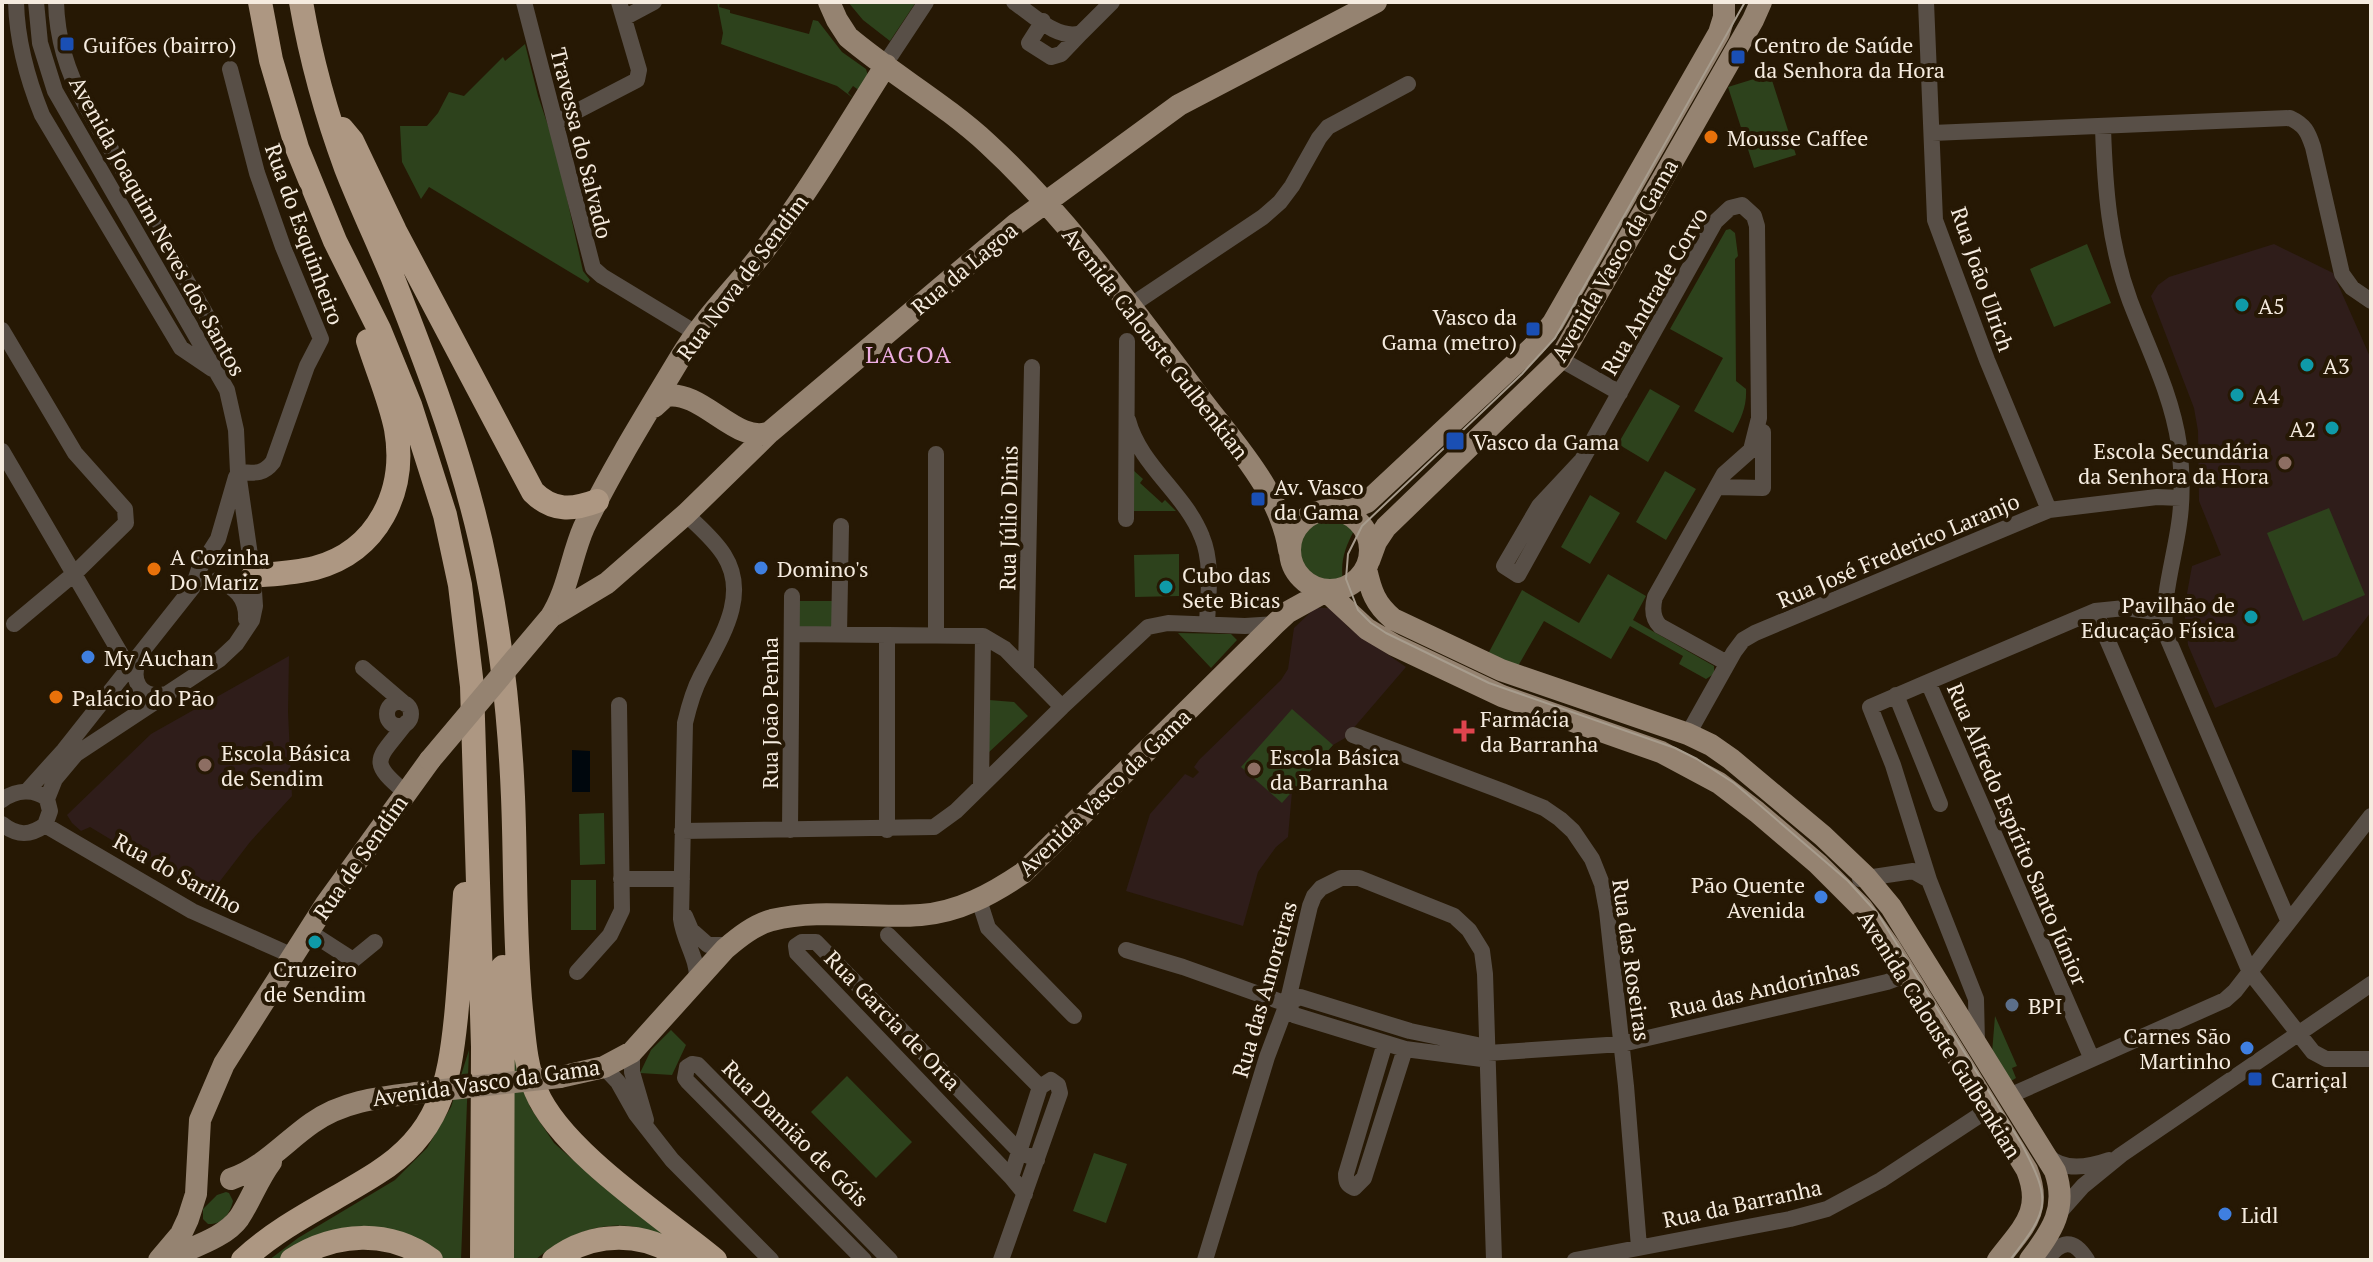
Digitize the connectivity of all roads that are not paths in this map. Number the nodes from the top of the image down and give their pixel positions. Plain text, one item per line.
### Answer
1 (16, 2) edge
2 (36, 2) edge
3 (56, 2) edge
4 (260, 2) edge
5 (301, 2) edge
6 (524, 2) edge
7 (654, 2) edge
8 (830, 2) edge
9 (926, 2) edge
10 (1014, 2) edge
11 (1112, 2) edge
12 (1376, 2) edge
13 (1724, 2) edge
14 (1739, 2) edge
15 (1761, 2) edge
16 (1926, 2) edge
17 (621, 10) edge
18 (1043, 21) junction
19 (1081, 33) junction
20 (888, 60) junction
21 (230, 69) dead end
22 (1408, 84) dead end
23 (327, 111) junction
24 (556, 122) junction
25 (2103, 128) junction
26 (1932, 133) junction
27 (1046, 202) junction
28 (347, 269) junction
29 (2371, 301) edge
30 (1130, 306) junction
31 (2, 330) edge
32 (696, 333) junction
33 (1127, 341) dead end
34 (680, 357) junction
35 (1560, 359) junction
36 (1032, 367) dead end
37 (218, 374) junction
38 (1620, 393) junction
39 (688, 398) junction
40 (1759, 418) junction
41 (1128, 420) junction
42 (644, 421) junction
43 (733, 424) junction
44 (770, 432) junction
45 (2, 451) edge
46 (936, 454) dead end
47 (743, 457) junction
48 (1582, 460) junction
49 (238, 472) junction
50 (1265, 485) junction
51 (1717, 487) junction
52 (2181, 498) junction
53 (597, 501) junction
54 (2049, 510) junction
55 (1333, 511) junction
56 (686, 514) junction
57 (1126, 519) dead end
58 (841, 526) dead end
59 (1291, 559) junction
60 (1367, 565) junction
61 (75, 573) junction
62 (253, 576) junction
63 (217, 580) junction
64 (566, 580) junction
65 (193, 587) junction
66 (1326, 591) junction
67 (792, 596) dead end
68 (582, 600) junction
69 (2095, 611) junction
70 (2164, 613) junction
71 (550, 618) junction
72 (14, 624) dead end
73 (1207, 624) junction
74 (1275, 624) junction
75 (245, 633) junction
76 (792, 634) junction
77 (839, 634) junction
78 (936, 634) junction
79 (887, 635) junction
80 (983, 636) junction
81 (148, 647) junction
82 (1727, 663) junction
83 (129, 668) junction
84 (363, 668) dead end
85 (1026, 670) junction
86 (1928, 682) junction
87 (182, 685) junction
88 (386, 687) junction
89 (503, 689) junction
90 (1896, 695) junction
91 (405, 704) junction
92 (619, 705) dead end
93 (1062, 707) junction
94 (388, 715) junction
95 (406, 723) junction
96 (1688, 734) junction
97 (1353, 735) dead end
98 (389, 747) junction
99 (474, 748) junction
100 (981, 786) junction
101 (27, 791) junction
102 (405, 792) junction
103 (47, 799) junction
104 (2, 800) edge
105 (1940, 804) dead end
106 (2371, 816) edge
107 (45, 825) junction
108 (790, 830) junction
109 (887, 830) junction
110 (682, 831) junction
111 (7, 832) edge
112 (1866, 877) junction
113 (621, 879) junction
114 (682, 879) junction
115 (1929, 880) junction
116 (1846, 891) junction
117 (979, 900) junction
118 (681, 903) junction
119 (2288, 920) junction
120 (308, 931) junction
121 (888, 935) dead end
122 (375, 942) dead end
123 (730, 945) junction
124 (1126, 950) dead end
125 (293, 956) junction
126 (577, 972) dead end
127 (2250, 972) junction
128 (1906, 975) junction
129 (697, 980) junction
130 (2371, 984) edge
131 (1287, 1004) junction
132 (1074, 1016) dead end
133 (2298, 1036) junction
134 (1385, 1043) junction
135 (1622, 1044) junction
136 (1977, 1045) junction
137 (1405, 1049) junction
138 (632, 1052) junction
139 (1488, 1053) junction
140 (2091, 1057) junction
141 (2371, 1059) edge
142 (604, 1067) junction
143 (1040, 1087) junction
144 (2009, 1096) junction
145 (1989, 1109) junction
146 (200, 1120) junction
147 (647, 1126) junction
148 (303, 1130) junction
149 (564, 1134) junction
150 (1019, 1151) junction
151 (2046, 1154) junction
152 (2121, 1155) junction
153 (1037, 1160) junction
154 (1011, 1177) junction
155 (229, 1179) junction
156 (2059, 1185) junction
157 (1025, 1194) junction
158 (246, 1203) junction
159 (317, 1208) junction
160 (190, 1211) junction
161 (2032, 1211) junction
162 (2059, 1213) junction
163 (214, 1236) junction
164 (1639, 1247) junction
165 (1615, 1256) edge
166 (159, 1260) edge
167 (166, 1260) edge
168 (243, 1260) edge
169 (257, 1260) edge
170 (292, 1260) edge
171 (431, 1260) edge
172 (482, 1260) edge
173 (502, 1260) edge
174 (554, 1260) edge
175 (683, 1260) edge
176 (715, 1260) edge
177 (734, 1260) edge
178 (771, 1260) edge
179 (864, 1260) edge
180 (890, 1260) edge
181 (1001, 1260) edge
182 (1205, 1260) edge
183 (1494, 1260) edge
184 (1575, 1260) edge
185 (1998, 1260) edge
186 (2030, 1260) edge
187 (2046, 1260) edge
188 (2087, 1260) edge

1 - 37 street
2 - 37 street, Avenida Joaquim Neves dos Santos
3 - 37 street
4 - 28 highway
5 - 23 highway
6 - 24 street, Travessa do Salvado
7 - 17 street
8 - 20 main road, Avenida Calouste Gulbenkian
9 - 20 street, Rua Nova de Sendim
10 - 18 street
11 - 19 street
12 - 27 main road, Rua da Lagoa
13 - 55 main road, Avenida Vasco da Gama
14 - 15 main road, Avenida Vasco da Gama
15 - 35 main road, Avenida Vasco da Gama
16 - 26 street, Rua João Ulrich
17 - 24 street
18 - 19 street
18 - 19 street
20 - 27 main road, Avenida Calouste Gulbenkian
20 - 32 main road, Rua Nova de Sendim
21 - 49 street, Rua do Esquinheiro
22 - 30 street
23 - 53 highway
23 - 89 highway
24 - 32 street, Travessa do Salvado
25 - 26 street
25 - 29 street
25 - 52 street
26 - 54 street, Rua João Ulrich
27 - 30 main road, Avenida Calouste Gulbenkian
27 - 44 main road, Rua da Lagoa
28 - 62 highway
28 - 99 highway
30 - 50 main road, Avenida Calouste Gulbenkian
31 - 61 street
32 - 34 main road, Rua Nova de Sendim
33 - 41 street
34 - 39 main road
34 - 42 main road, Rua Nova de Sendim
35 - 38 street
35 - 60 main road, Avenida Vasco da Gama
36 - 85 street, Rua Júlio Dinis
37 - 49 street, Avenida Joaquim Neves dos Santos
38 - 40 street, Rua Andrade Corvo
38 - 48 street, Rua Andrade Corvo
39 - 42 main road
39 - 43 main road
40 - 51 street, Rua Andrade Corvo
40 - 51 street
41 - 57 street
41 - 73 street
42 - 53 main road, Rua Nova de Sendim
43 - 44 main road
43 - 47 main road
44 - 47 main road, Rua da Lagoa
45 - 61 street
46 - 78 street
47 - 56 main road, Rua da Lagoa
48 - 48 street, Rua Andrade Corvo
49 - 62 street, Avenida Joaquim Neves dos Santos
49 - 65 street, Avenida Joaquim Neves dos Santos
50 - 55 main road, Avenida Calouste Gulbenkian
50 - 59 main road, Avenida Calouste Gulbenkian
51 - 82 street, Rua Andrade Corvo
52 - 54 street, Rua José Frederico Laranjo
52 - 70 street
53 - 64 main road, Rua Nova de Sendim
54 - 82 street, Rua José Frederico Laranjo
55 - 59 main road
55 - 60 main road
56 - 68 main road, Rua da Lagoa
56 - 110 street
58 - 77 street
59 - 66 main road
59 - 74 main road, Avenida Vasco da Gama
60 - 66 main road
60 - 96 main road, Avenida Calouste Gulbenkian
61 - 72 street
61 - 83 street
62 - 63 street
62 - 75 street, Avenida Joaquim Neves dos Santos
63 - 65 street
63 - 75 street
64 - 68 main road
64 - 71 main road, Rua Nova de Sendim
65 - 81 street, Avenida Joaquim Neves dos Santos
66 - 74 main road, Avenida Vasco da Gama
66 - 116 main road, Avenida Calouste Gulbenkian
67 - 76 street, Rua João Penha
68 - 71 main road, Rua da Lagoa
69 - 70 street, Rua Alfredo Espírito Santo Júnior
69 - 86 street, Rua Alfredo Espírito Santo Júnior
69 - 127 street
70 - 119 street
71 - 102 main road, Rua de Sendim, bridge
73 - 74 street
73 - 93 street
74 - 117 main road, Avenida Vasco da Gama
75 - 87 street, Avenida Joaquim Neves dos Santos
76 - 77 street
76 - 108 street, Rua João Penha
77 - 79 street
78 - 79 street
78 - 80 street
79 - 109 street
80 - 85 street
80 - 100 street
81 - 83 street, Avenida Joaquim Neves dos Santos
81 - 87 street, Avenida Joaquim Neves dos Santos
82 - 96 street, Rua José Frederico Laranjo
83 - 101 street, Avenida Joaquim Neves dos Santos
84 - 88 street
85 - 93 street
86 - 90 street
86 - 140 street, Rua Alfredo Espírito Santo Júnior
87 - 103 street, Avenida Joaquim Neves dos Santos
88 - 91 street
88 - 94 street
89 - 149 highway
89 - 173 highway
90 - 105 street
90 - 115 street
91 - 94 street
91 - 95 street
92 - 113 street
93 - 100 street
94 - 95 street
94 - 98 street
95 - 98 street
96 - 112 main road, Avenida Calouste Gulbenkian
97 - 135 street, Rua das Roseiras
98 - 102 street
99 - 159 highway
99 - 172 highway
100 - 109 street
101 - 103 street
101 - 104 street
102 - 120 main road, Rua de Sendim
103 - 107 street
106 - 119 street
107 - 111 street
107 - 125 street, Rua do Sarilho
108 - 109 street
108 - 110 street
110 - 114 street
112 - 115 street, Avenida Calouste Gulbenkian
112 - 116 street
112 - 136 main road, Avenida Calouste Gulbenkian
113 - 114 street
113 - 126 street
114 - 118 street
115 - 136 street, Avenida Calouste Gulbenkian
116 - 128 main road, Avenida Calouste Gulbenkian
117 - 123 main road, Avenida Vasco da Gama
117 - 132 street
118 - 123 street
118 - 129 street
119 - 127 street
120 - 122 street
120 - 125 main road, Rua de Sendim
121 - 143 street
123 - 129 main road, Avenida Vasco da Gama
124 - 131 street, Rua das Andorinhas
125 - 146 main road, Rua de Sendim
127 - 133 street
127 - 140 street
128 - 135 street, Rua das Andorinhas
128 - 145 main road, Avenida Calouste Gulbenkian
129 - 138 main road, Avenida Vasco da Gama
130 - 133 street
131 - 134 street, Rua das Andorinhas
131 - 139 street, Rua das Andorinhas
131 - 139 street, Rua das Amoreiras
131 - 182 street, Rua das Amoreiras
133 - 141 street
133 - 152 street
134 - 137 street, Rua das Andorinhas
134 - 137 street
135 - 139 street, Rua das Andorinhas
135 - 164 street, Rua das Roseiras
136 - 144 main road, Avenida Calouste Gulbenkian
137 - 139 street, Rua das Andorinhas
138 - 142 main road, Avenida Vasco da Gama
138 - 147 street
139 - 183 street, Rua das Amoreiras
140 - 144 street
142 - 147 street
142 - 148 main road, Avenida Vasco da Gama, bridge
143 - 150 street
143 - 153 street
144 - 151 main road, Avenida Calouste Gulbenkian
145 - 161 main road, Avenida Calouste Gulbenkian
145 - 164 street, Rua da Barranha
146 - 155 main road, Rua de Sendim
146 - 160 main road, Rua de Sendim
147 - 178 street
148 - 155 main road, Avenida Vasco da Gama
148 - 158 main road, Avenida Vasco da Gama
149 - 176 highway
149 - 177 highway
150 - 153 street
150 - 154 street
150 - 154 street, Rua Garcia de Orta
151 - 152 street
151 - 156 main road, Avenida Calouste Gulbenkian
152 - 156 street
152 - 162 street
153 - 157 street
154 - 157 street
155 - 158 main road, Rua de Sendim
155 - 160 main road, Rua de Sendim
156 - 161 street
156 - 162 main road, Avenida Calouste Gulbenkian
157 - 181 street
158 - 163 main road
159 - 168 highway
159 - 169 highway
160 - 163 main road
160 - 166 main road, Rua de Sendim
161 - 185 main road
162 - 186 main road
163 - 167 main road
164 - 165 street, Rua da Barranha
165 - 184 street, Rua da Barranha
170 - 171 highway
174 - 175 highway
179 - 180 street, Rua Damião de Góis
187 - 188 street

